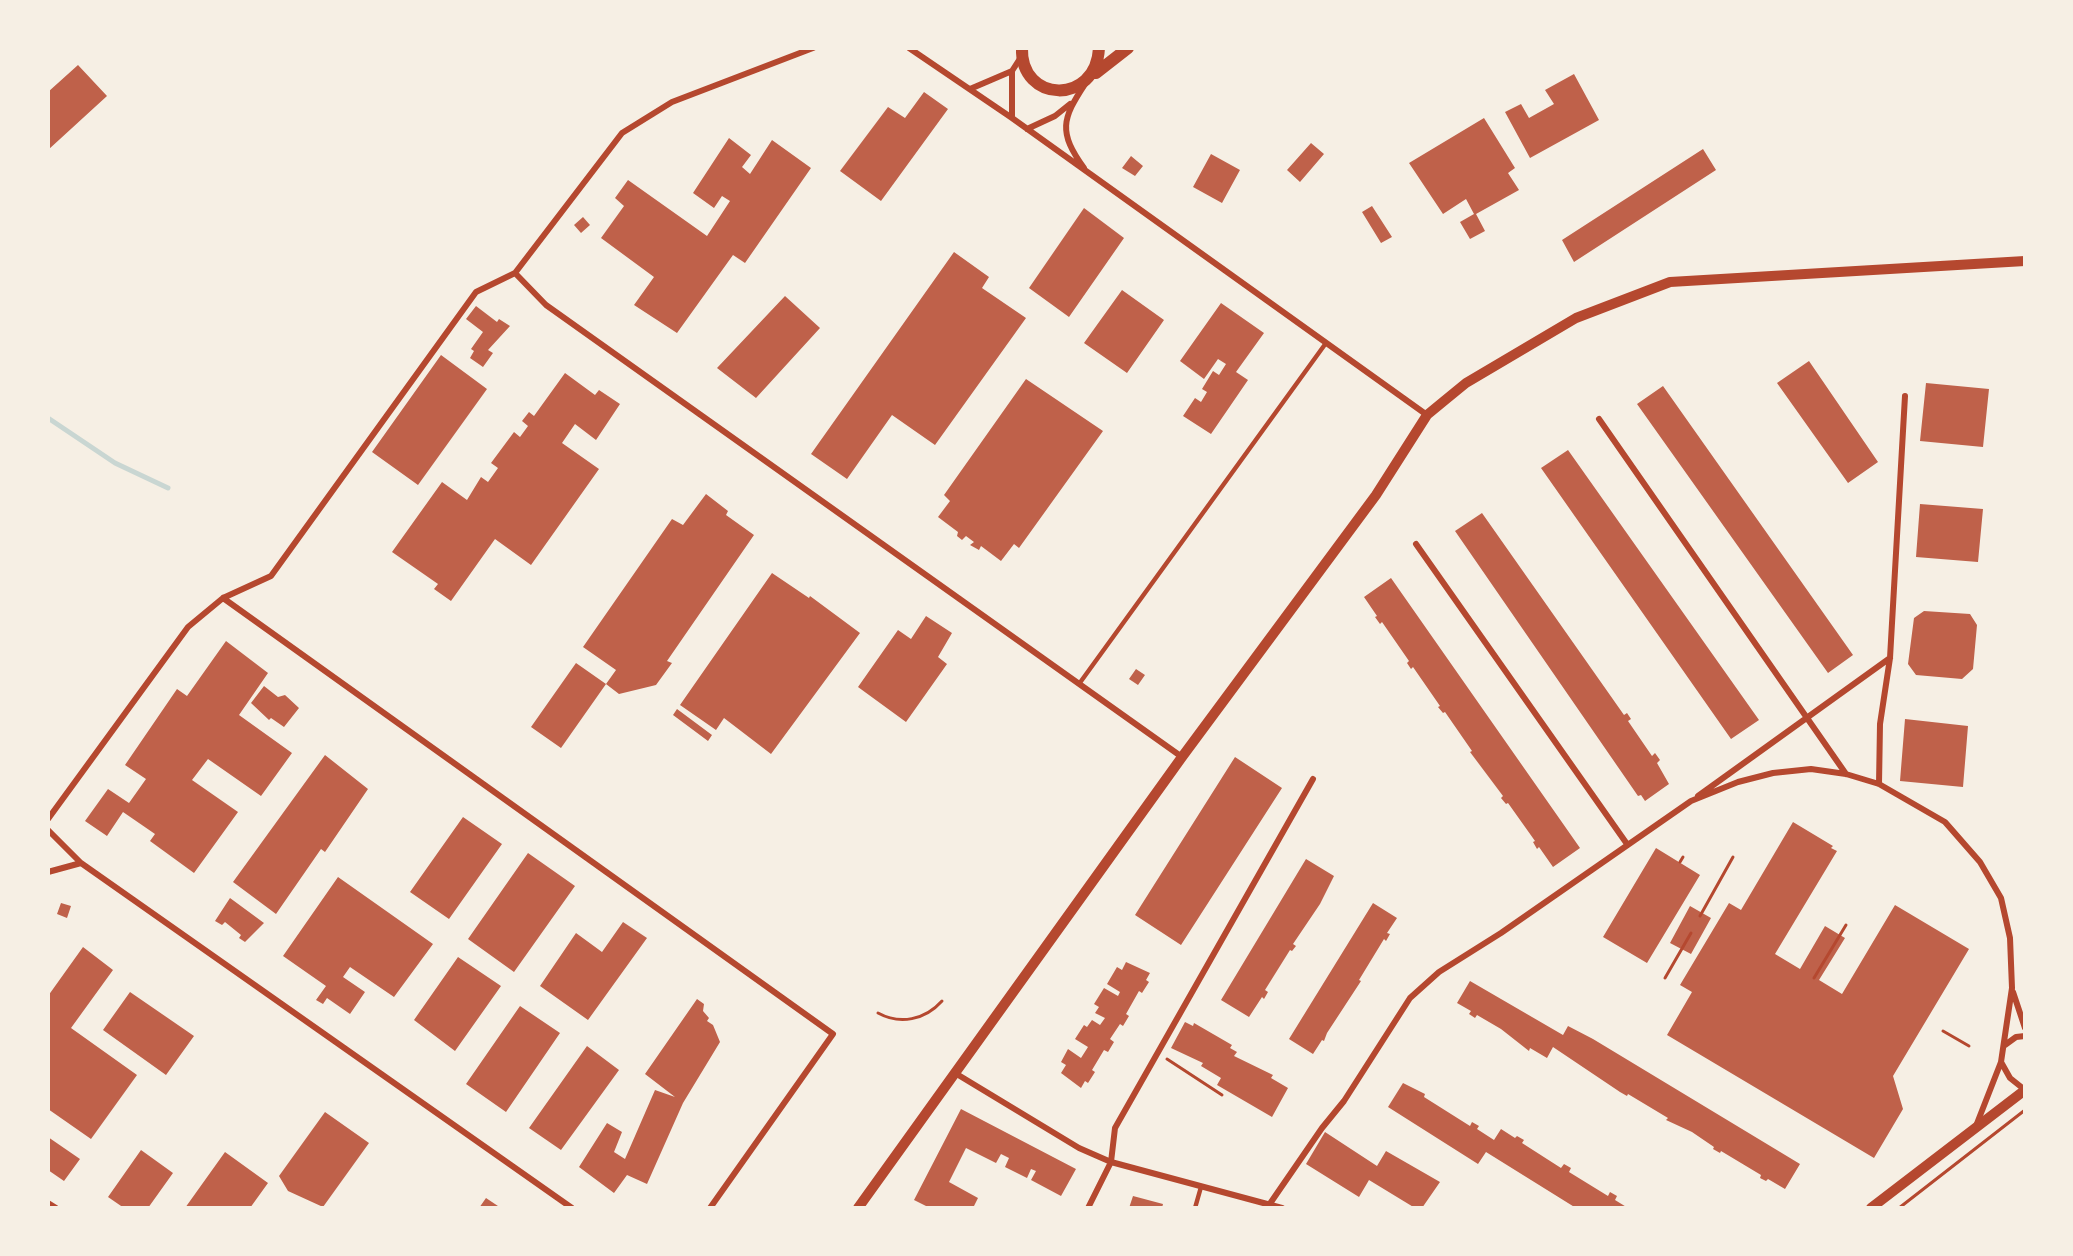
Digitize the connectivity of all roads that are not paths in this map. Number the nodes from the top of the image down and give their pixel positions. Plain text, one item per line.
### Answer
1 (813, 48) edge
2 (909, 48) edge
3 (1100, 48) edge
4 (1128, 48) edge
5 (1022, 52) edge
6 (1012, 71) junction
7 (1088, 80) junction
8 (970, 89) junction
9 (1073, 102) junction
10 (1012, 118) junction
11 (1027, 129) junction
12 (1088, 174) junction
13 (2025, 261) edge
14 (515, 273) junction
15 (1326, 343) junction
16 (1905, 396) dead end
17 (1427, 415) junction
18 (1599, 419) dead end
19 (1416, 544) dead end
20 (223, 598) junction
21 (1890, 658) junction
22 (1079, 684) junction
23 (1807, 716) junction
24 (1182, 757) junction
25 (1846, 774) junction
26 (1312, 778) dead end
27 (1879, 784) junction
28 (1691, 801) junction
29 (48, 819) edge
30 (48, 830) edge
31 (1627, 843) junction
32 (81, 863) junction
33 (48, 872) edge
34 (2012, 988) junction
35 (2025, 1028) edge
36 (2025, 1036) edge
37 (2005, 1045) junction
38 (2001, 1062) junction
39 (955, 1073) junction
40 (2025, 1090) edge
41 (1975, 1128) junction
42 (1111, 1161) junction
43 (1200, 1187) junction
44 (48, 1203) edge
45 (1269, 1205) junction
46 (56, 1208) edge
47 (572, 1208) edge
48 (710, 1208) edge
49 (858, 1208) edge
50 (1088, 1208) edge
51 (1195, 1208) edge
52 (1282, 1208) edge
53 (1871, 1208) edge

1 - 14 street
2 - 8 street
3 - 7 main road
4 - 7 main road
5 - 6 street
5 - 7 main road
6 - 8 street
6 - 10 street
7 - 9 street
8 - 10 street
9 - 11 street
9 - 12 street
10 - 11 street
11 - 12 street
12 - 15 street
13 - 17 street
14 - 20 street
14 - 22 street
15 - 17 street
15 - 22 lane
16 - 21 street
17 - 24 street
18 - 23 street
19 - 31 street
20 - 29 street
20 - 48 street
21 - 23 street
21 - 27 street
22 - 24 street
23 - 25 street
23 - 28 street
24 - 39 street
25 - 27 street
25 - 28 street
26 - 42 street
27 - 34 street
28 - 31 street
30 - 32 street
31 - 45 street
32 - 33 street
32 - 47 street
34 - 35 street
34 - 37 street
36 - 37 street
37 - 38 street
38 - 40 street
38 - 41 street
39 - 42 street
39 - 49 street
40 - 41 street
41 - 53 street
42 - 43 street
42 - 50 street
43 - 45 street
43 - 51 lane
44 - 46 street
45 - 52 street

